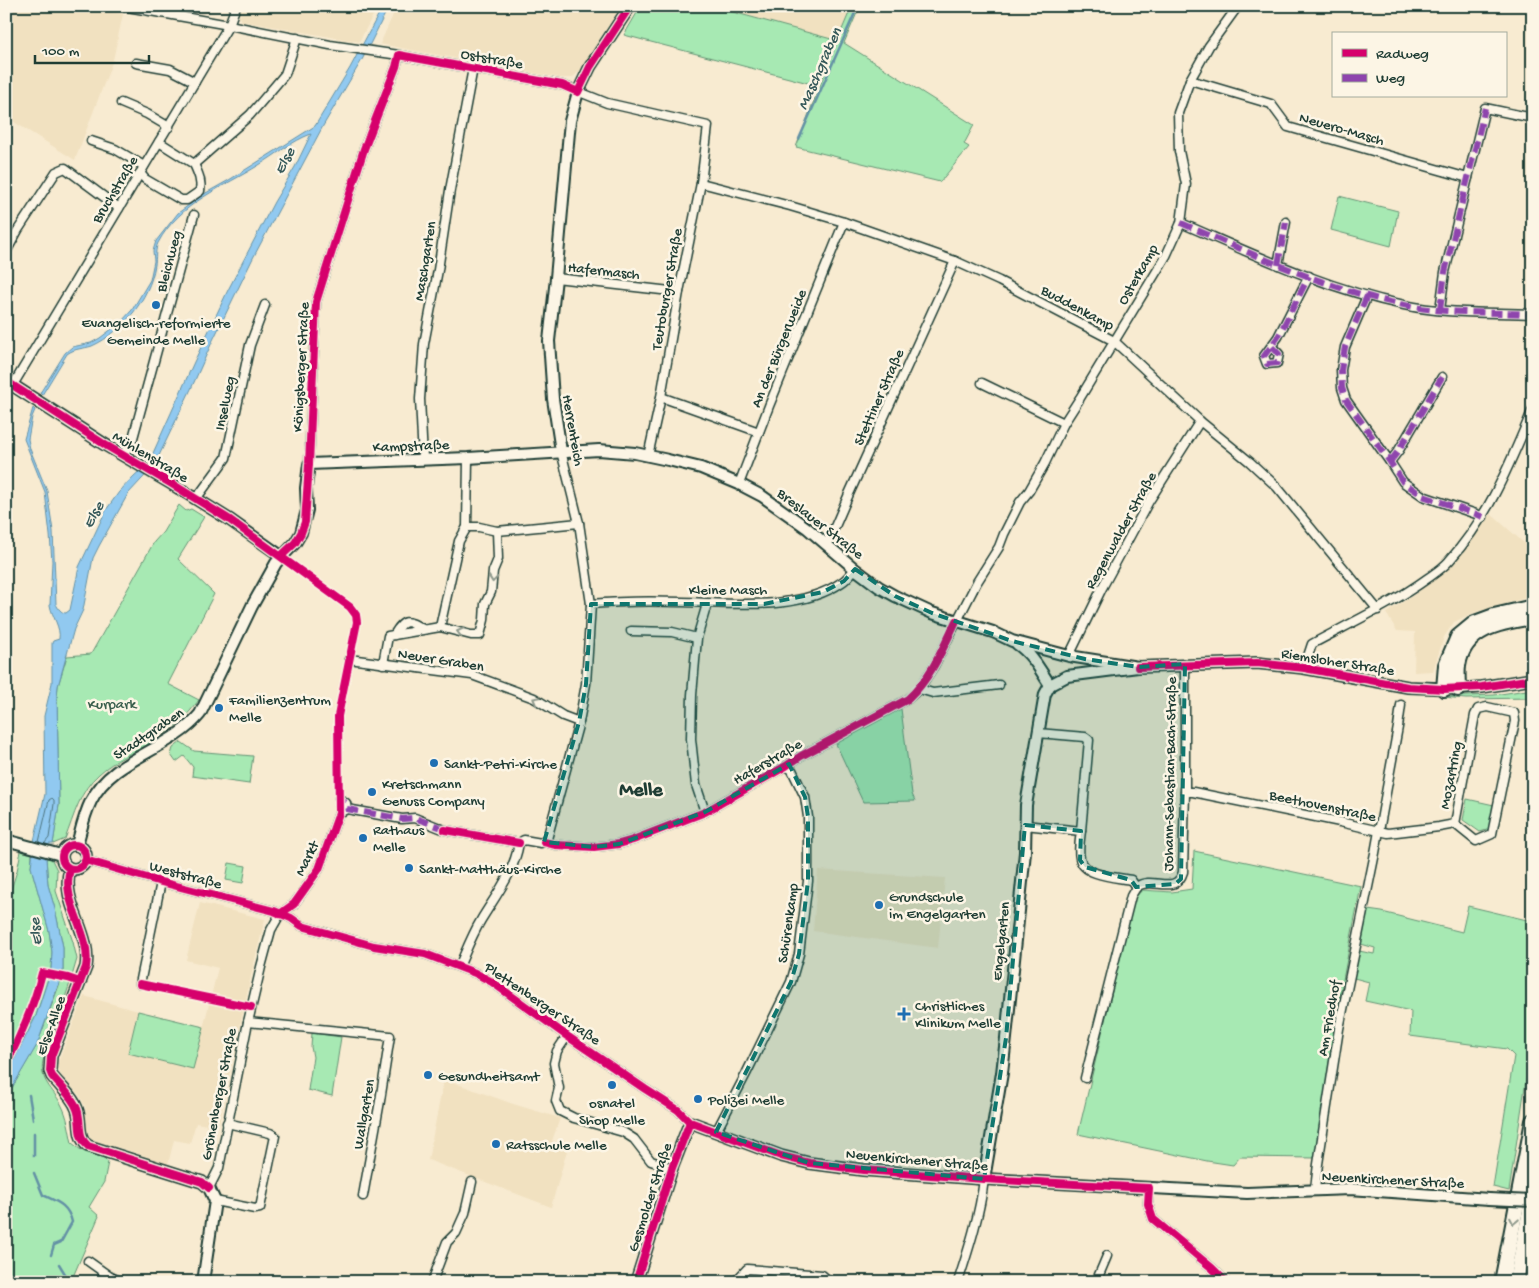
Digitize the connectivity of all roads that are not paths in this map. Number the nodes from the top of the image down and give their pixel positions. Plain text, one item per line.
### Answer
1 (122, 6) edge
2 (236, 6) edge
3 (630, 6) edge
4 (1238, 6) edge
5 (229, 25) junction
6 (297, 38) junction
7 (399, 55) junction
8 (136, 63) dead end
9 (473, 68) junction
10 (1190, 80) junction
11 (195, 82) junction
12 (578, 92) junction
13 (121, 103) dead end
14 (1533, 118) edge
15 (708, 126) joint
16 (169, 127) junction
17 (91, 141) dead end
18 (159, 142) junction
19 (194, 164) junction
20 (142, 170) junction
21 (1468, 178) junction
22 (701, 183) junction
23 (119, 208) junction
24 (194, 215) dead end
25 (844, 222) junction
26 (1286, 222) dead end
27 (1180, 223) junction
28 (6, 252) edge
29 (955, 260) junction
30 (1278, 265) junction
31 (1309, 276) junction
32 (556, 278) junction
33 (679, 292) junction
34 (1367, 296) junction
35 (265, 305) dead end
36 (1440, 310) junction
37 (1533, 314) edge
38 (1114, 341) junction
39 (1272, 347) dead end
40 (1442, 377) dead end
41 (10, 383) edge
42 (982, 383) dead end
43 (661, 398) junction
44 (1533, 409) edge
45 (1200, 421) junction
46 (1064, 423) junction
47 (759, 432) junction
48 (561, 452) junction
49 (514, 455) joint
50 (123, 456) junction
51 (648, 456) junction
52 (468, 458) junction
53 (423, 459) junction
54 (1390, 462) junction
55 (308, 464) junction
56 (739, 484) junction
57 (196, 499) junction
58 (1483, 517) junction
59 (579, 523) junction
60 (467, 527) junction
61 (497, 531) junction
62 (827, 545) junction
63 (278, 559) junction
64 (855, 569) junction
65 (590, 604) junction
66 (707, 604) junction
67 (1533, 607) edge
68 (1378, 610) junction
69 (1533, 617) edge
70 (956, 621) junction
71 (440, 626) junction
72 (631, 631) dead end
73 (697, 638) junction
74 (1012, 641) junction
75 (1069, 656) junction
76 (349, 659) dead end
77 (387, 664) junction
78 (1185, 664) junction
79 (1138, 667) junction
80 (1304, 668) junction
81 (1533, 680) edge
82 (999, 685) dead end
83 (1050, 685) junction
84 (919, 689) junction
85 (1451, 689) junction
86 (1401, 705) dead end
87 (579, 722) junction
88 (1038, 733) junction
89 (786, 766) junction
90 (1185, 792) junction
91 (339, 798) dead end
92 (347, 809) junction
93 (705, 812) junction
94 (1455, 824) junction
95 (1025, 825) junction
96 (1081, 831) junction
97 (1378, 831) junction
98 (6, 840) edge
99 (544, 842) junction
100 (519, 843) junction
101 (77, 845) junction
102 (57, 854) junction
103 (85, 860) junction
104 (70, 869) junction
105 (161, 882) junction
106 (1136, 887) junction
107 (280, 914) junction
108 (459, 967) junction
109 (140, 984) dead end
110 (248, 1022) junction
111 (567, 1036) junction
112 (1085, 1078) dead end
113 (1533, 1121) edge
114 (690, 1122) junction
115 (227, 1123) junction
116 (716, 1132) junction
117 (672, 1168) junction
118 (984, 1179) junction
119 (472, 1182) dead end
120 (209, 1188) junction
121 (1149, 1188) junction
122 (1315, 1189) junction
123 (1533, 1195) edge
124 (363, 1196) dead end
125 (215, 1200) junction
126 (1533, 1202) edge
127 (1107, 1256) dead end
128 (88, 1261) dead end
129 (120, 1282) edge
130 (203, 1282) edge
131 (432, 1282) edge
132 (636, 1282) edge
133 (735, 1282) edge
134 (830, 1282) edge
135 (958, 1282) edge
136 (1096, 1282) edge
137 (1226, 1282) edge
138 (1502, 1282) edge
139 (1516, 1282) edge

1 - 5 street, Oststraße
2 - 5 street, Bruchstraße
3 - 12 street, Herrenteich
4 - 10 street, Osterkamp
5 - 6 street, Oststraße
5 - 11 street, Bruchstraße
6 - 7 street, Oststraße
6 - 19 street
7 - 9 street, Oststraße
7 - 55 street, Königsberger Straße
8 - 11 street
9 - 12 street, Oststraße
9 - 53 street, Maschgarten
10 - 21 street, Neuero-Masch
10 - 27 street, Osterkamp
11 - 16 street, Bruchstraße
12 - 15 street, Oststraße
12 - 32 street, Herrenteich
13 - 16 street
14 - 21 street
15 - 22 street, Teutoburger Straße
16 - 18 street, Bruchstraße
17 - 20 street
18 - 19 street
18 - 20 street, Bruchstraße
19 - 20 street
20 - 23 street, Bruchstraße
21 - 36 street
22 - 25 street, Buddenkamp
22 - 33 street, Teutoburger Straße
23 - 28 street
23 - 41 street, Bruchstraße
24 - 50 street, Bleichweg
25 - 29 street, Buddenkamp
25 - 47 street, An der Bürgerweide
26 - 30 street
27 - 30 street
27 - 38 street, Osterkamp
29 - 38 street, Buddenkamp
29 - 62 street, Stettiner Straße
30 - 31 street
31 - 34 street
31 - 39 street
32 - 33 street, Hafermasch
32 - 48 street, Herrenteich
33 - 43 street, Teutoburger Straße
34 - 36 street
34 - 54 street
35 - 57 street, Inselweg
36 - 37 street
38 - 45 street, Buddenkamp
38 - 46 street, Osterkamp
40 - 54 street
41 - 50 street, Mühlenstraße
42 - 46 street
43 - 47 street
43 - 51 street, Teutoburger Straße
44 - 58 street
45 - 68 street, Buddenkamp
45 - 75 street, Regenwalder Straße
46 - 70 street, Osterkamp
47 - 56 street, An der Bürgerweide
48 - 49 street, Breslauer Straße
48 - 51 street, Breslauer Straße
48 - 59 street, Herrenteich
49 - 52 street, Kampstraße
50 - 57 street, Mühlenstraße
51 - 56 street, Breslauer Straße
52 - 53 street, Kampstraße
52 - 60 street
53 - 55 street, Kampstraße
54 - 58 street
55 - 63 street, Königsberger Straße
56 - 62 street, Breslauer Straße
57 - 63 street, Mühlenstraße
58 - 68 street
59 - 61 street
59 - 65 street, Herrenteich
60 - 61 street
60 - 71 street
61 -> 71 street
62 - 64 street, Breslauer Straße
63 - 101 street, Stadtgraben
64 - 66 street, Kleine Masch
64 - 70 street, Breslauer Straße
65 - 66 street, Kleine Masch
65 - 87 street, Herrenteich
66 - 73 street
67 - 85 highway
68 - 80 street
69 - 85 highway
70 - 74 street, Breslauer Straße
70 - 84 street, Haferstraße
71 - 77 street
72 - 73 street
73 - 93 street
74 - 75 street, Breslauer Straße
74 - 83 street, Breslauer Straße
75 - 79 street, Breslauer Straße
76 - 77 street, Neuer Graben
87 -> 77 street, Neuer Graben
78 - 79 street, Riemsloher Straße
78 - 80 street, Riemsloher Straße
78 - 90 street, Johann-Sebastian-Bach-Straße
79 - 83 street, Riemsloher Straße
80 - 85 street, Riemsloher Straße
81 - 85 street, Riemsloher Straße
82 - 84 street
83 - 88 street, Engelgarten
84 - 89 street, Haferstraße
86 - 97 street, Am Friedhof
87 - 99 street, Herrenteich
88 - 95 street, Engelgarten
88 - 96 street
89 - 93 street, Haferstraße
89 - 116 street, Schürenkamp
90 - 97 street, Beethovenstraße
90 - 106 street, Johann-Sebastian-Bach-Straße
91 - 92 street
92 - 100 street
92 - 107 street, Markt
93 - 99 street, Haferstraße
94 - 94 street, Mozartring
94 - 97 street, Beethovenstraße
95 - 96 street
95 - 118 street, Engelgarten
96 - 106 street
97 - 122 street, Am Friedhof
98 - 102 street
99 - 100 street
100 - 108 street
101 - 102 street
101 - 103 street
102 - 104 street
103 - 104 street
103 - 105 street, Weststraße
104 - 120 street, Else-Allee
105 - 107 street, Weststraße
105 - 109 street
106 - 112 street
107 - 108 street, Plettenberger Straße
107 - 110 street, Grönenberger Straße
108 - 111 street, Plettenberger Straße
110 - 115 street, Grönenberger Straße
110 - 124 street, Wallgarten
111 - 114 street, Plettenberger Straße
111 - 117 street
113 -> 138 highway
114 - 116 street, Neuenkirchener Straße
114 - 117 street, Gesmolder Straße
115 - 120 street, Grönenberger Straße
115 - 125 street
116 - 118 street, Neuenkirchener Straße
117 - 132 street, Gesmolder Straße
118 - 121 street, Neuenkirchener Straße
118 - 135 street
119 - 131 street
120 - 125 street
121 - 122 street, Neuenkirchener Straße
121 - 137 street
122 - 126 street, Neuenkirchener Straße, bridge
123 - 139 highway
125 - 130 street
127 - 136 street
128 - 129 street
133 - 134 street

